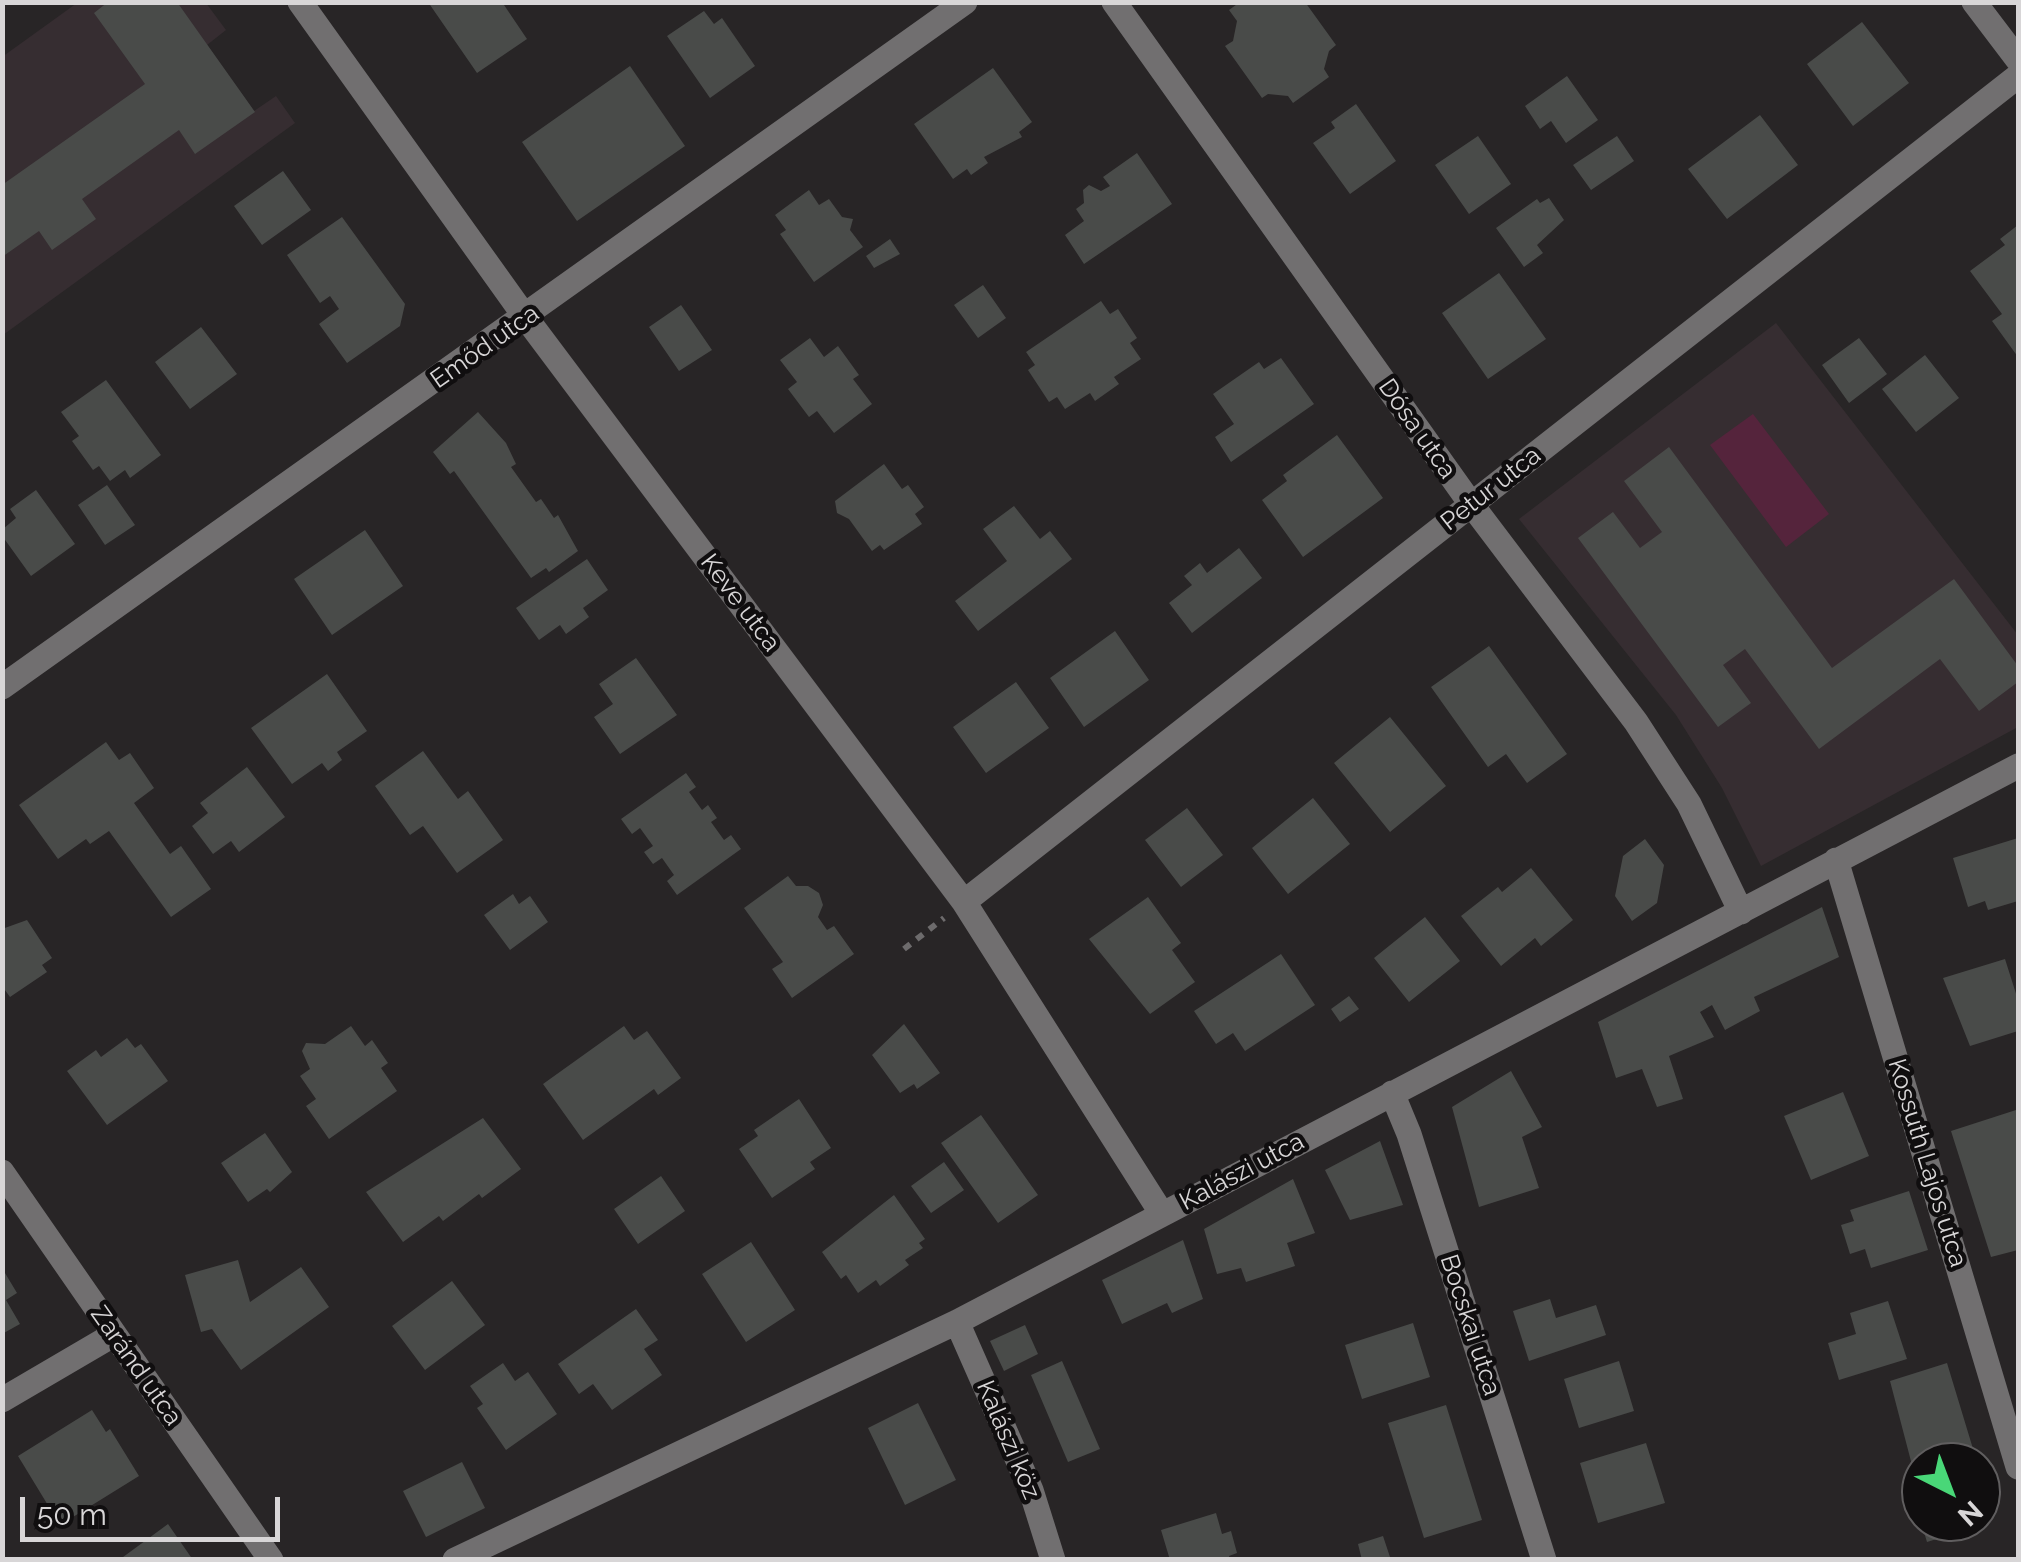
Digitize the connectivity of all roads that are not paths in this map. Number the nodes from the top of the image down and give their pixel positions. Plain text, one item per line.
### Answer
1 (300, 2) edge
2 (964, 2) edge
3 (1114, 2) edge
4 (1974, 2) edge
5 (2018, 60) edge
6 (2018, 76) edge
7 (526, 318) junction
8 (1471, 504) junction
9 (2, 687) edge
10 (2018, 766) edge
11 (1836, 860) junction
12 (964, 902) junction
13 (1742, 912) junction
14 (1392, 1093) junction
15 (2, 1172) edge
16 (1162, 1214) junction
17 (957, 1322) junction
18 (114, 1335) junction
19 (2, 1400) edge
20 (2018, 1466) edge
21 (272, 1560) edge
22 (455, 1560) edge
23 (1054, 1560) edge
24 (1544, 1560) edge

1 - 7 street, Keve utca
2 - 7 street, Emőd utca
3 - 8 street, Dósa utca
4 - 5 street
6 - 8 street, Petur utca
7 - 9 street, Emőd utca
7 - 12 street, Keve utca
8 - 12 street, Petur utca
8 - 13 street, Dósa utca
10 - 11 street, Kalászi utca
11 - 13 street, Kalászi utca
11 - 20 street, Kossuth Lajos utca
12 - 16 street, Keve utca
13 - 14 street, Kalászi utca
14 - 16 street, Kalászi utca
14 - 24 street, Bocskai utca
15 - 18 street, Zaránd utca
16 - 17 street, Kalászi utca
17 - 22 street, Kalászi utca
17 - 23 street, Kalászi köz
18 - 19 street
18 - 21 street, Zaránd utca

